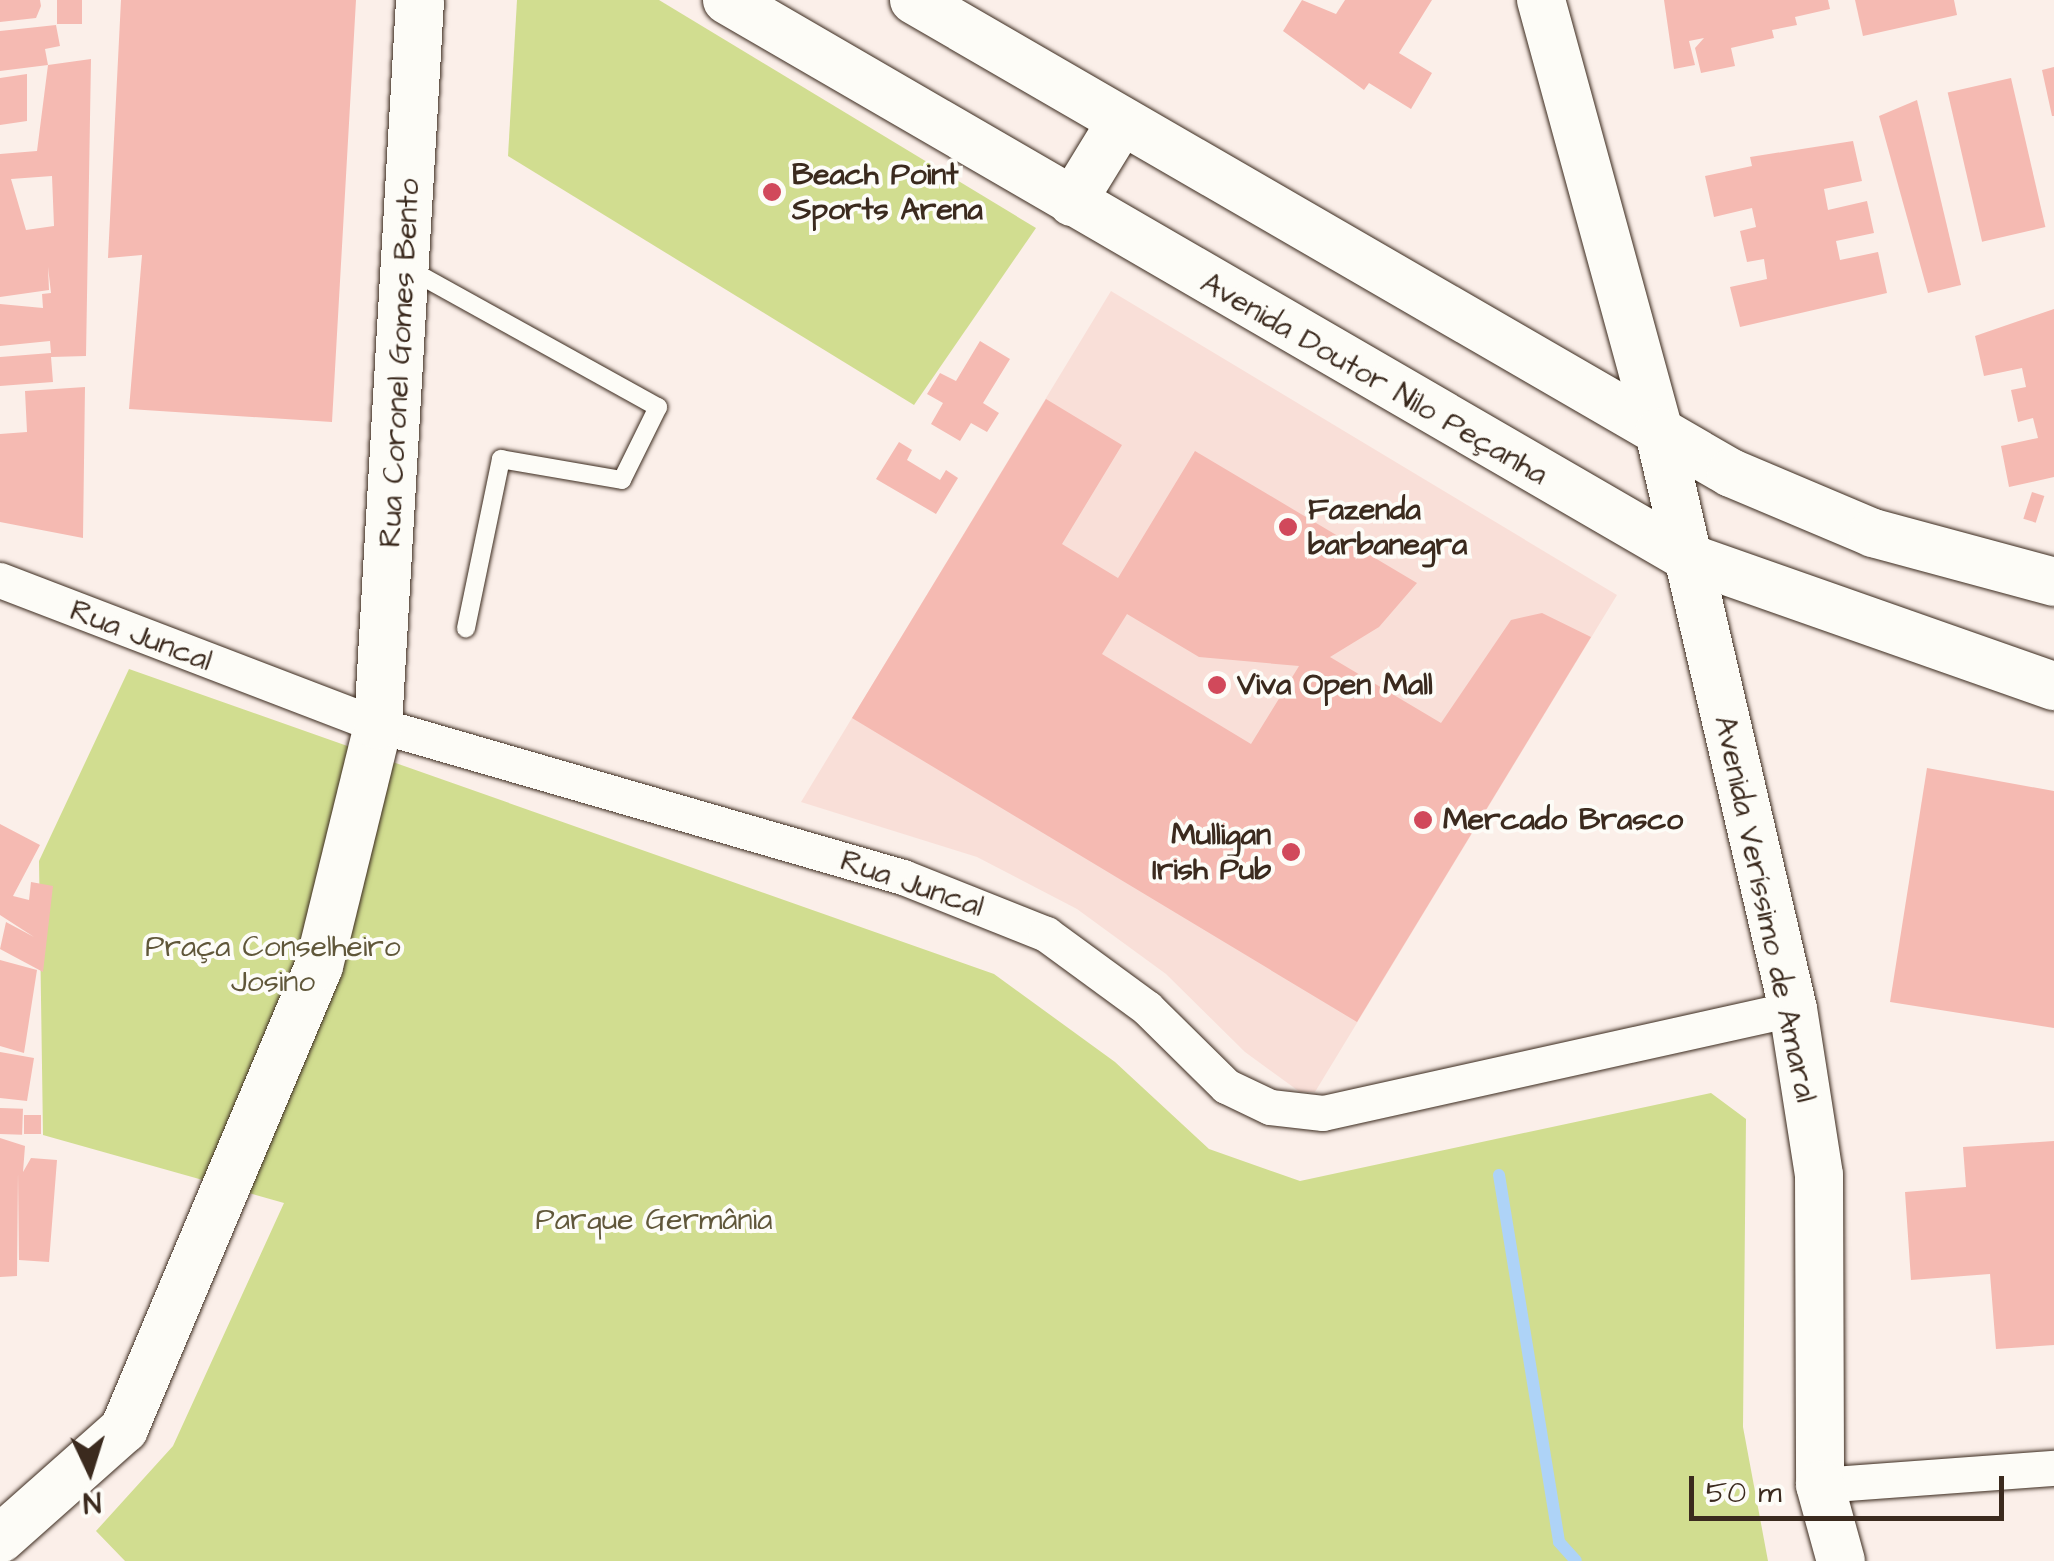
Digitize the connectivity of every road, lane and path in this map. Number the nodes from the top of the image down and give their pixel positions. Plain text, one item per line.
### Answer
1 (420, 0) edge
2 (728, 0) edge
3 (914, 0) edge
4 (1541, 0) edge
5 (1121, 122) junction
6 (1072, 202) junction
7 (407, 268) junction
8 (1659, 432) junction
9 (1686, 557) junction
10 (0, 580) edge
11 (2054, 582) edge
12 (466, 628) dead end
13 (2054, 686) edge
14 (378, 725) junction
15 (1793, 1010) junction
16 (2054, 1468) edge
17 (1820, 1485) junction
18 (0, 1539) edge
19 (1841, 1561) edge

1 - 7 street, Rua Coronel Gomes Bento
2 - 6 street, Avenida Doutor Nilo Peçanha
3 - 5 street
4 - 8 street, Avenida Veríssimo de Amaral
5 - 6 street
5 - 8 street
6 - 9 street, Avenida Doutor Nilo Peçanha
7 - 12 lane
7 - 14 street, Rua Coronel Gomes Bento
8 - 9 street, Avenida Veríssimo de Amaral
8 - 11 street
9 - 13 street, Avenida Doutor Nilo Peçanha
9 - 15 street, Avenida Veríssimo de Amaral
10 - 14 street, Rua Juncal
14 - 15 street, Rua Juncal
14 - 18 street, Rua Coronel Gomes Bento
15 - 17 street, Avenida Veríssimo de Amaral
16 - 17 street
17 - 19 street, Avenida Veríssimo de Amaral

